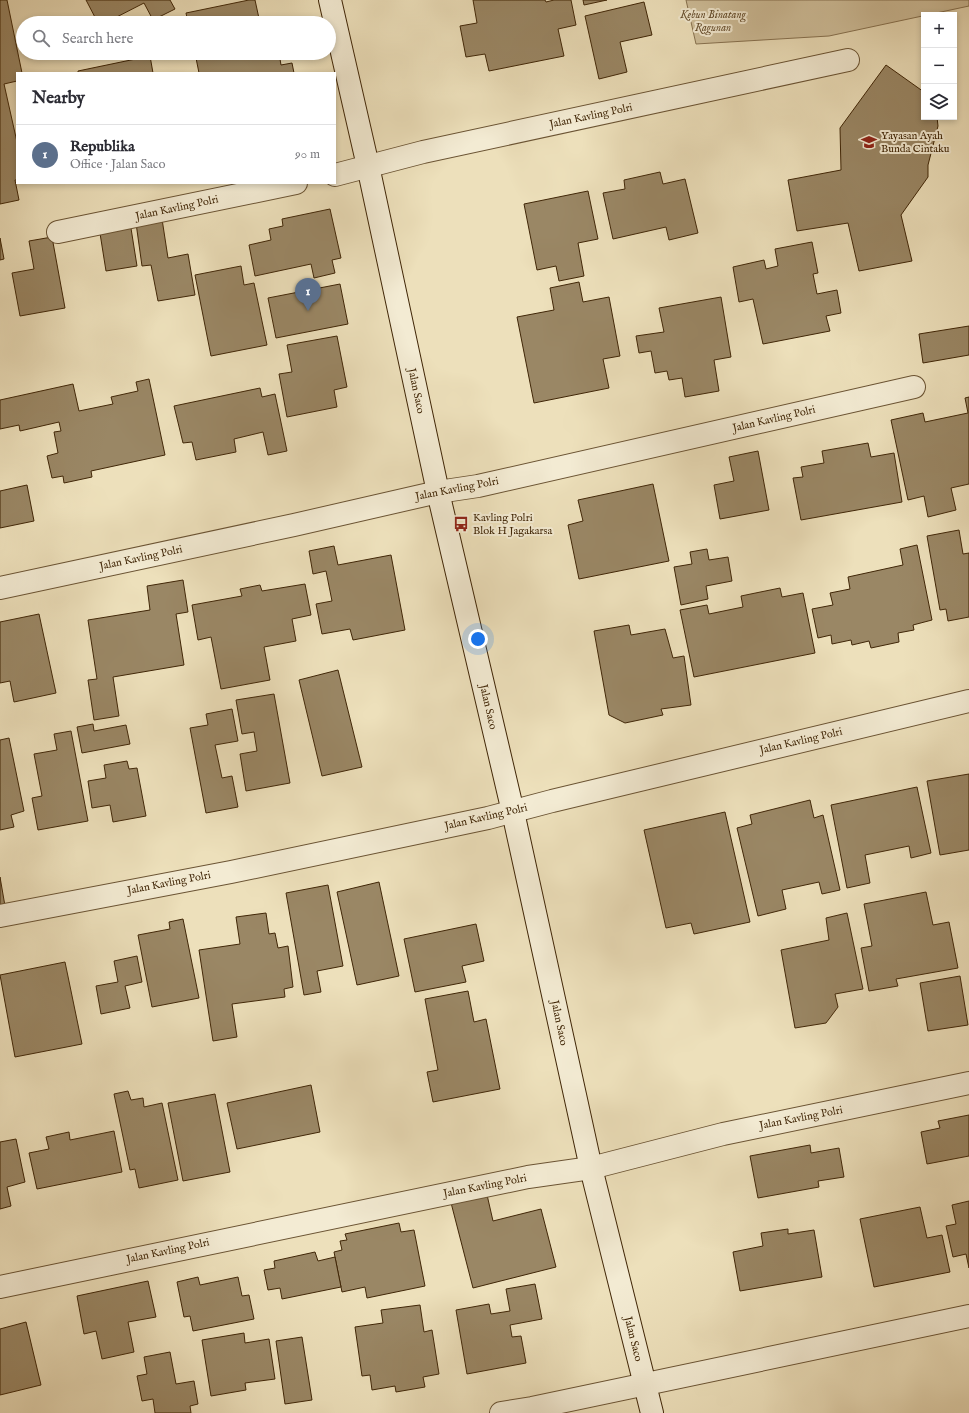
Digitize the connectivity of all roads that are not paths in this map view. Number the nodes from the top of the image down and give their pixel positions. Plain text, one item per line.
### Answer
1 (330, 0) edge
2 (334, 16) edge
3 (336, 26) edge
4 (848, 60) dead end
5 (368, 166) junction
6 (336, 175) edge
7 (291, 184) edge
8 (58, 232) dead end
9 (914, 387) dead end
10 (438, 492) junction
11 (0, 588) edge
12 (969, 701) edge
13 (513, 812) junction
14 (0, 916) edge
15 (969, 1083) edge
16 (591, 1168) junction
17 (0, 1287) edge
18 (969, 1316) edge
19 (644, 1385) junction
20 (501, 1413) edge
21 (652, 1413) edge

1 - 2 street, Jalan Saco
3 - 5 street, Jalan Saco
4 - 5 street, Jalan Kavling Polri
5 - 6 street, Jalan Kavling Polri
5 - 10 street, Jalan Saco
7 - 8 street, Jalan Kavling Polri
9 - 10 street, Jalan Kavling Polri
10 - 11 street, Jalan Kavling Polri
10 - 13 street, Jalan Saco
12 - 13 street, Jalan Kavling Polri
13 - 14 street, Jalan Kavling Polri
13 - 16 street, Jalan Saco
15 - 16 street, Jalan Kavling Polri
16 - 17 street, Jalan Kavling Polri
16 - 19 street, Jalan Saco
18 - 19 street
19 - 20 street
19 - 21 street, Jalan Saco

